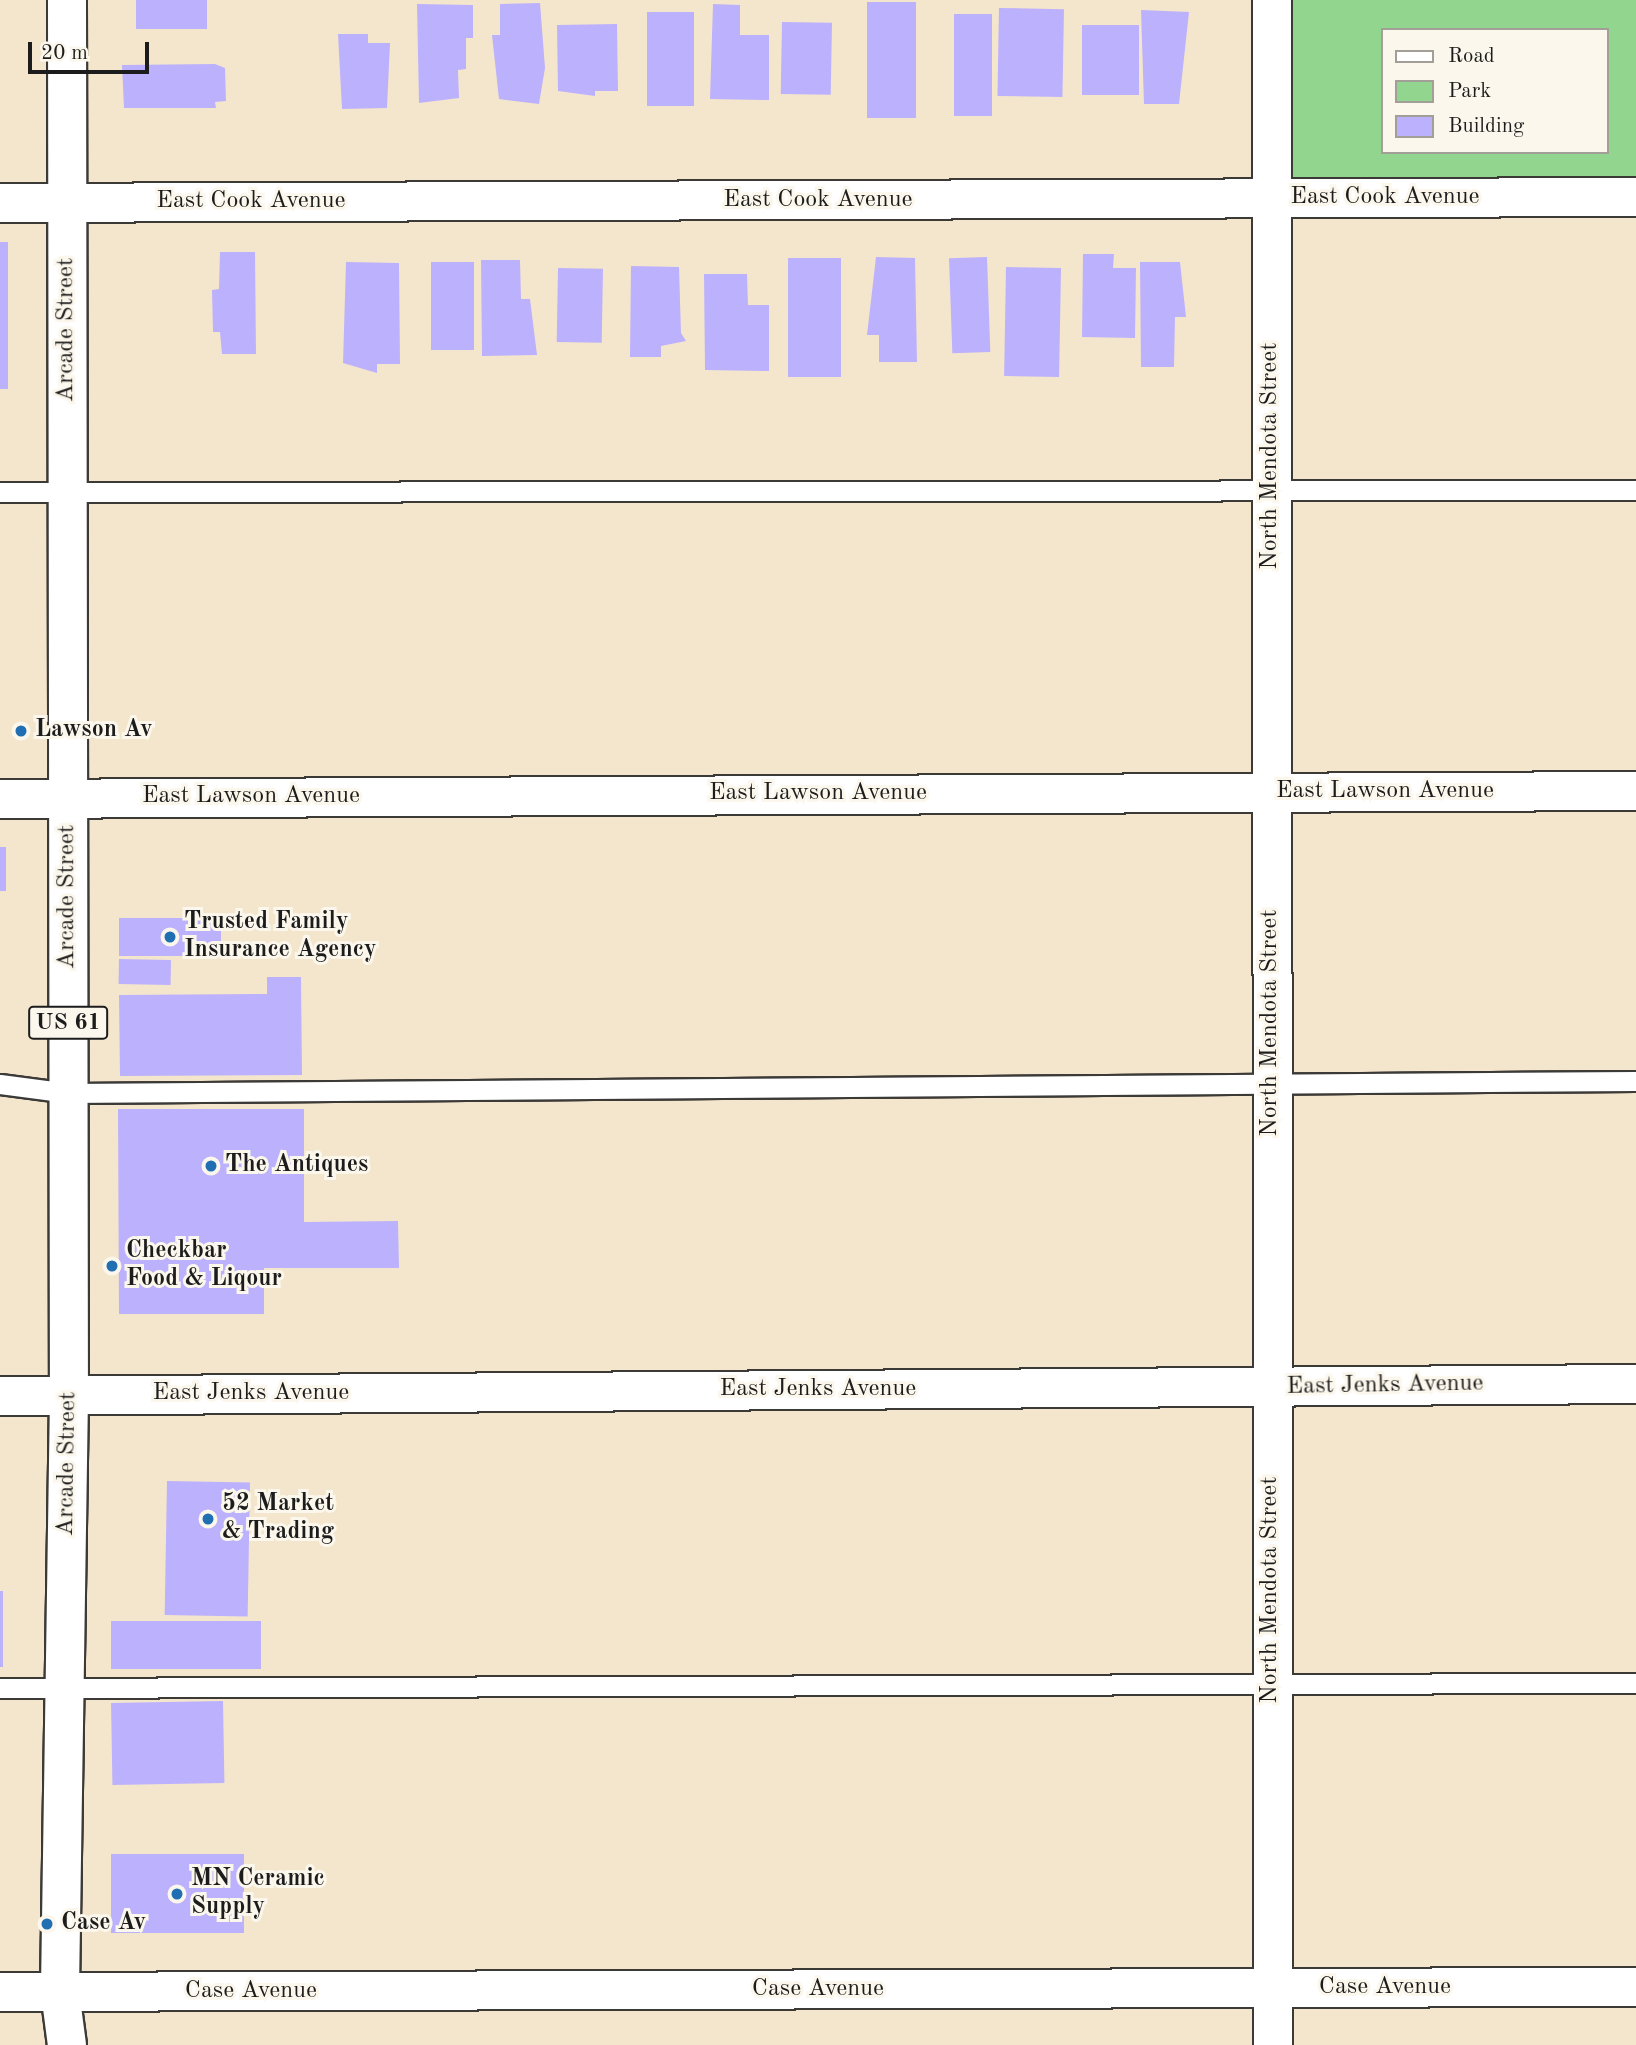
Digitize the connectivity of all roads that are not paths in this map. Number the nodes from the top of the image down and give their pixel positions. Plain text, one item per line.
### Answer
1 (67, 0) edge
2 (1272, 0) edge
3 (1636, 197) edge
4 (1271, 200) junction
5 (0, 203) edge
6 (67, 203) junction
7 (1271, 488) junction
8 (1636, 490) edge
9 (67, 491) junction
10 (0, 492) edge
11 (1636, 791) edge
12 (1271, 792) junction
13 (67, 798) junction
14 (0, 799) edge
15 (1636, 1081) edge
16 (1271, 1082) junction
17 (0, 1084) edge
18 (68, 1093) junction
19 (1636, 1384) edge
20 (1271, 1388) junction
21 (0, 1396) edge
22 (69, 1396) junction
23 (1636, 1683) edge
24 (1272, 1684) junction
25 (65, 1687) junction
26 (0, 1688) edge
27 (1636, 1987) edge
28 (1273, 1988) junction
29 (0, 1992) edge
30 (60, 1992) junction
31 (67, 2045) edge
32 (1273, 2045) edge

1 - 6 street, Arcade Street / US 61
2 - 4 street, North Mendota Street
3 - 4 street, East Cook Avenue
4 - 6 street, East Cook Avenue
4 - 7 street, North Mendota Street
5 - 6 street, East Cook Avenue
6 - 9 street, Arcade Street / US 61
7 - 8 lane
7 - 9 lane
7 - 12 street, North Mendota Street
9 - 10 lane
9 - 13 street, Arcade Street / US 61
11 - 12 street, East Lawson Avenue
12 - 13 street, East Lawson Avenue
12 - 16 street, North Mendota Street
13 - 14 street, East Lawson Avenue
13 - 18 street, Arcade Street / US 61
15 - 16 lane
16 - 18 lane
16 - 20 street, North Mendota Street
17 - 18 lane
18 - 22 street, Arcade Street / US 61
19 - 20 street, East Jenks Avenue
20 - 22 street, East Jenks Avenue
20 - 24 street, North Mendota Street
21 - 22 street, East Jenks Avenue
22 - 25 street, Arcade Street / US 61
23 - 24 lane
24 - 25 lane
24 - 28 street, North Mendota Street
25 - 26 lane
25 - 30 street, Arcade Street / US 61
27 - 28 street, Case Avenue
28 - 30 street, Case Avenue
28 - 32 street, North Mendota Street
29 - 30 street, Case Avenue
30 - 31 street, Arcade Street / US 61

